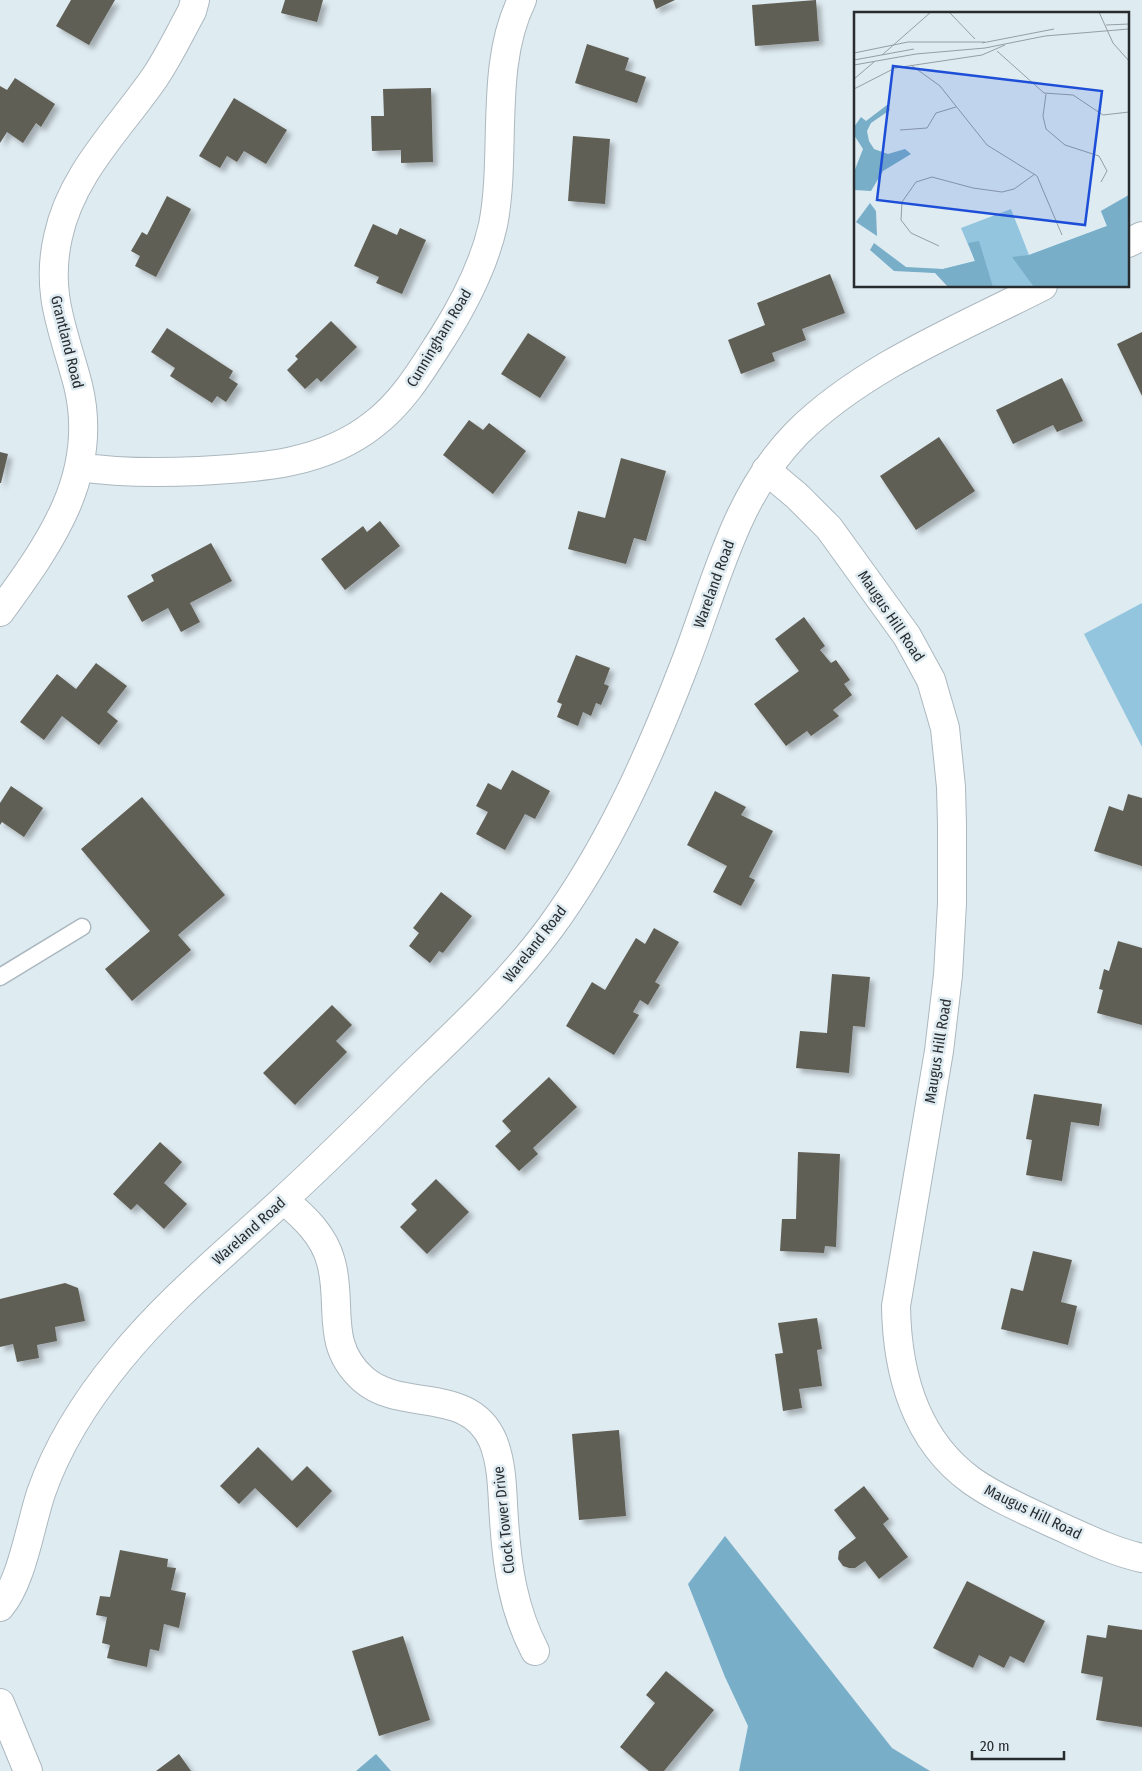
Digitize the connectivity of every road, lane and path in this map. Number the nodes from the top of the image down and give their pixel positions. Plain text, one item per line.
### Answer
1 (195, 0) edge
2 (522, 0) edge
3 (1142, 236) edge
4 (1130, 242) edge
5 (1039, 288) edge
6 (79, 466) junction
7 (766, 470) junction
8 (0, 612) edge
9 (82, 927) dead end
10 (0, 977) edge
11 (284, 1200) junction
12 (1142, 1558) edge
13 (0, 1607) edge
14 (535, 1651) dead end
15 (0, 1703) edge
16 (28, 1771) edge

1 - 6 street, Grantland Road
2 - 6 street, Cunningham Road
3 - 4 street
5 - 7 street, Wareland Road
6 - 8 street, Grantland Road
7 - 11 street, Wareland Road
7 - 12 street, Maugus Hill Road
9 - 10 lane
11 - 13 street, Wareland Road
11 - 14 street, Clock Tower Drive
15 - 16 street

